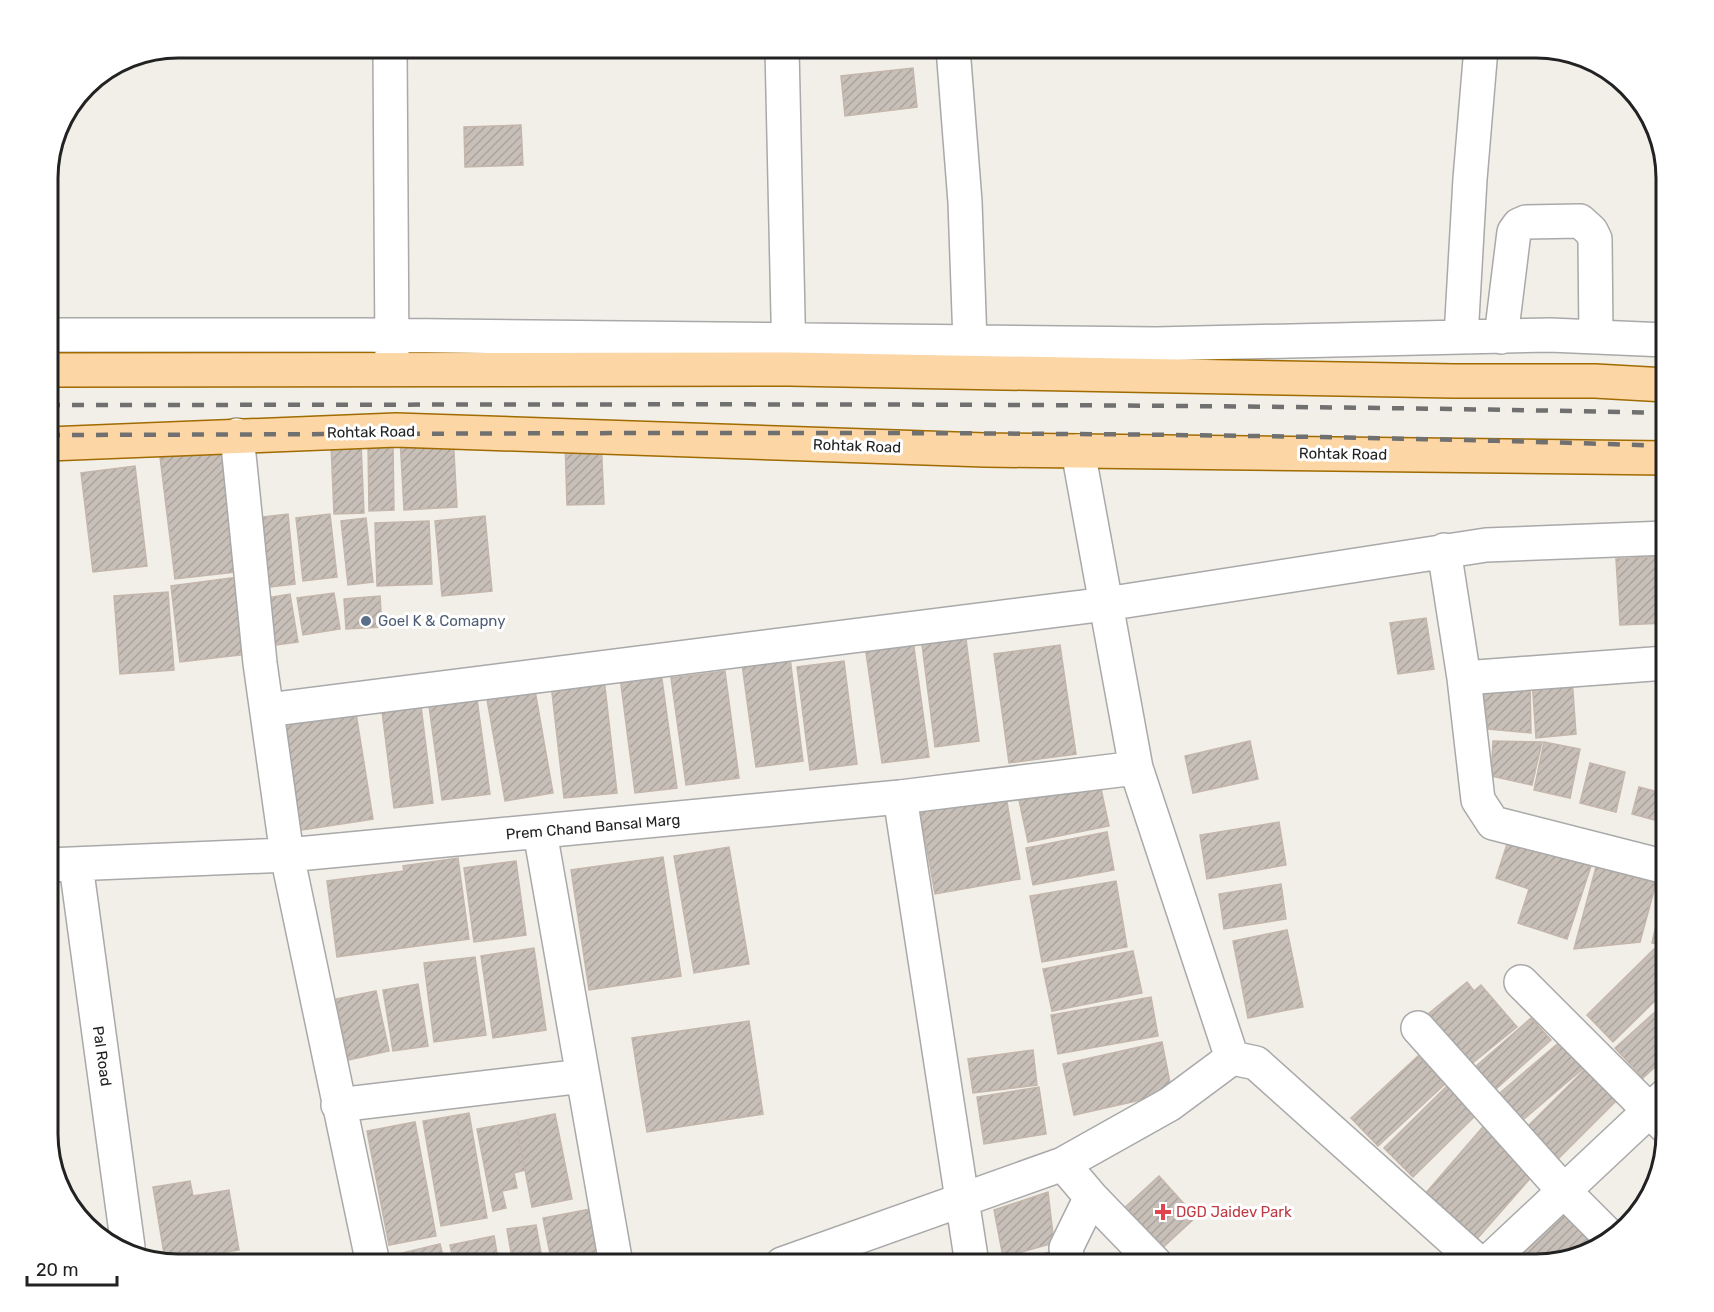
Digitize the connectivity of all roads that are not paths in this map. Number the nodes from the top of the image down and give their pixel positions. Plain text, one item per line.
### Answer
1 (954, 58) edge
2 (1480, 58) edge
3 (390, 59) edge
4 (782, 59) edge
5 (59, 335) edge
6 (390, 335) junction
7 (1501, 337) junction
8 (1596, 337) junction
9 (1461, 338) junction
10 (1656, 340) edge
11 (970, 342) junction
12 (788, 354) junction
13 (59, 370) edge
14 (392, 370) junction
15 (1656, 384) edge
16 (237, 435) junction
17 (59, 443) edge
18 (1078, 451) junction
19 (1656, 458) edge
20 (1656, 538) edge
21 (1444, 550) junction
22 (1106, 604) junction
23 (1656, 664) edge
24 (1464, 678) junction
25 (267, 710) junction
26 (1136, 768) junction
27 (900, 797) junction
28 (540, 832) junction
29 (287, 855) junction
30 (1656, 864) edge
31 (62, 865) edge
32 (1521, 982) dead end
33 (1418, 1028) dead end
34 (1232, 1058) junction
35 (583, 1076) junction
36 (338, 1105) junction
37 (1656, 1106) edge
38 (1656, 1115) edge
39 (1063, 1164) junction
40 (1564, 1191) junction
41 (1091, 1197) junction
42 (960, 1200) junction
43 (1605, 1232) edge
44 (127, 1242) edge
45 (371, 1254) edge
46 (614, 1254) edge
47 (810, 1254) edge
48 (970, 1254) edge
49 (1067, 1254) edge
50 (1146, 1254) edge
51 (1469, 1254) edge
52 (1497, 1254) edge

1 - 11 street
2 - 9 street
3 - 6 street
4 - 12 street
5 - 6 street
6 - 12 street
6 - 14 street
7 - 8 street
7 - 8 street
7 - 9 street
8 - 10 street
9 - 11 street
11 - 12 street
12 - 14 main road
12 - 15 main road
13 - 14 main road
16 - 17 main road, Rohtak Road
16 - 18 main road, Rohtak Road
16 - 25 street
18 - 19 main road, Rohtak Road
18 - 22 street
20 - 21 street
21 - 22 street
21 - 24 street
22 - 25 street
22 - 26 street
23 - 24 street
24 - 30 street
25 - 29 street
26 - 27 street, Prem Chand Bansal Marg
26 - 34 street
27 - 28 street, Prem Chand Bansal Marg
27 - 42 street
28 - 29 street, Prem Chand Bansal Marg
28 - 35 street
29 - 31 street, Prem Chand Bansal Marg
29 - 36 street
31 - 44 street, Pal Road
32 - 37 street
33 - 40 street
34 - 39 street
34 - 51 street
35 - 36 street
35 - 46 street
36 - 45 street
38 - 40 street
39 - 41 street
39 - 42 street
40 - 43 street
40 - 52 street
41 - 49 street
41 - 50 street
42 - 47 street
42 - 48 street

